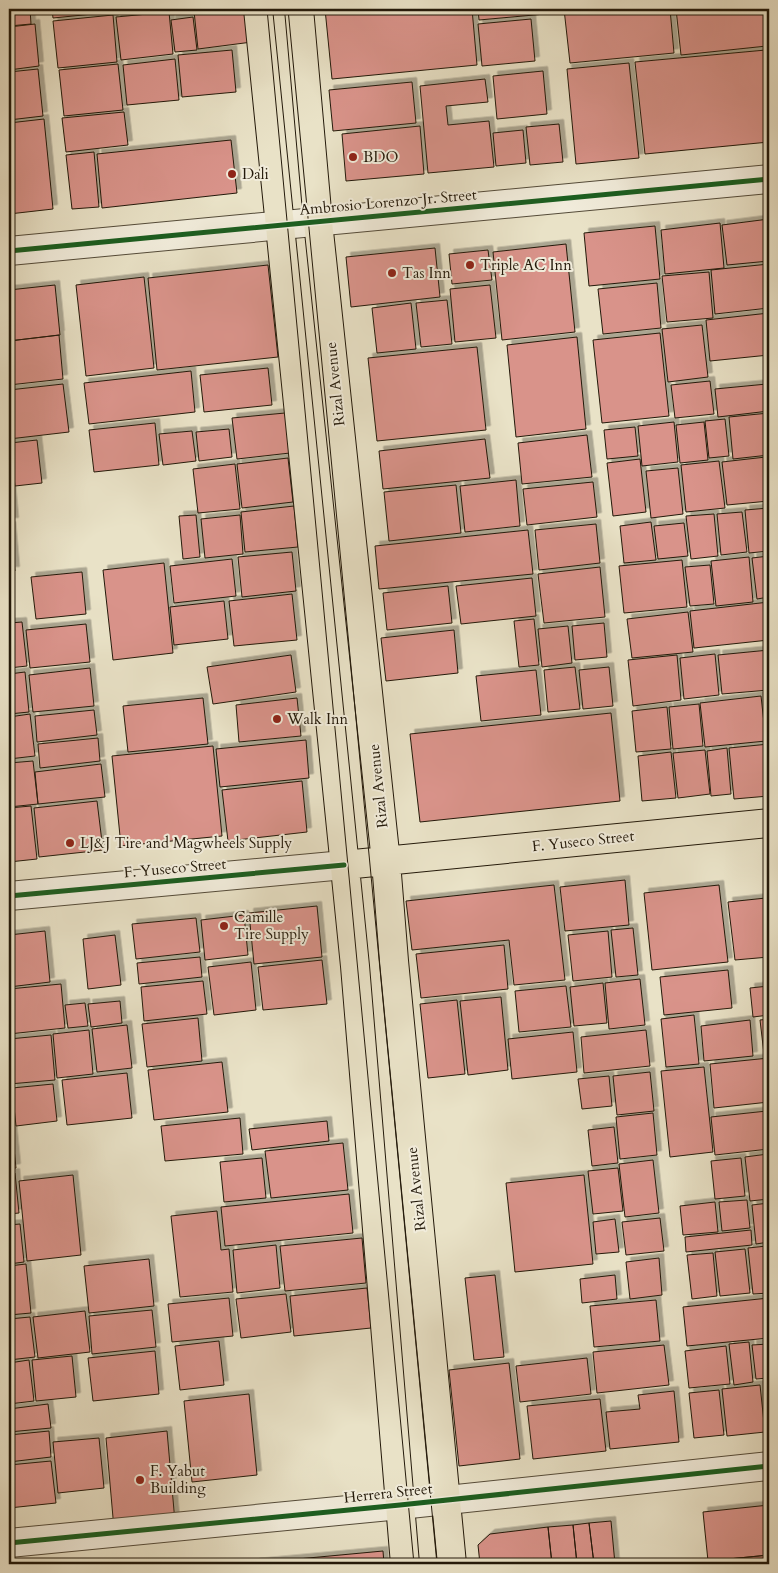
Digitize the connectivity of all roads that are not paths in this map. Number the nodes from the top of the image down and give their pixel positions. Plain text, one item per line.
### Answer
1 (258, 9) edge
2 (299, 9) edge
3 (769, 179) edge
4 (318, 222) junction
5 (279, 224) junction
6 (9, 250) edge
7 (769, 823) edge
8 (386, 862) junction
9 (344, 865) junction
10 (9, 896) edge
11 (769, 1466) edge
12 (446, 1500) junction
13 (400, 1505) junction
14 (9, 1543) edge
15 (405, 1564) edge
16 (452, 1564) edge

1 - 5 main road
2 - 4 main road, Rizal Avenue
3 - 4 street, Ambrosio Lorenzo Jr. Street
4 - 5 street, Ambrosio Lorenzo Jr. Street
4 - 8 main road, Rizal Avenue
5 - 6 street, Ambrosio Lorenzo Jr. Street
5 - 9 main road
7 - 8 main road, F. Yuseco Street
8 - 9 main road, F. Yuseco Street
8 - 12 main road, Rizal Avenue
9 - 10 street, F. Yuseco Street
9 - 13 main road
11 - 12 street, Herrera Street
12 - 13 street, Herrera Street
12 - 16 main road, Rizal Avenue
13 - 14 street, Herrera Street
13 - 15 main road

